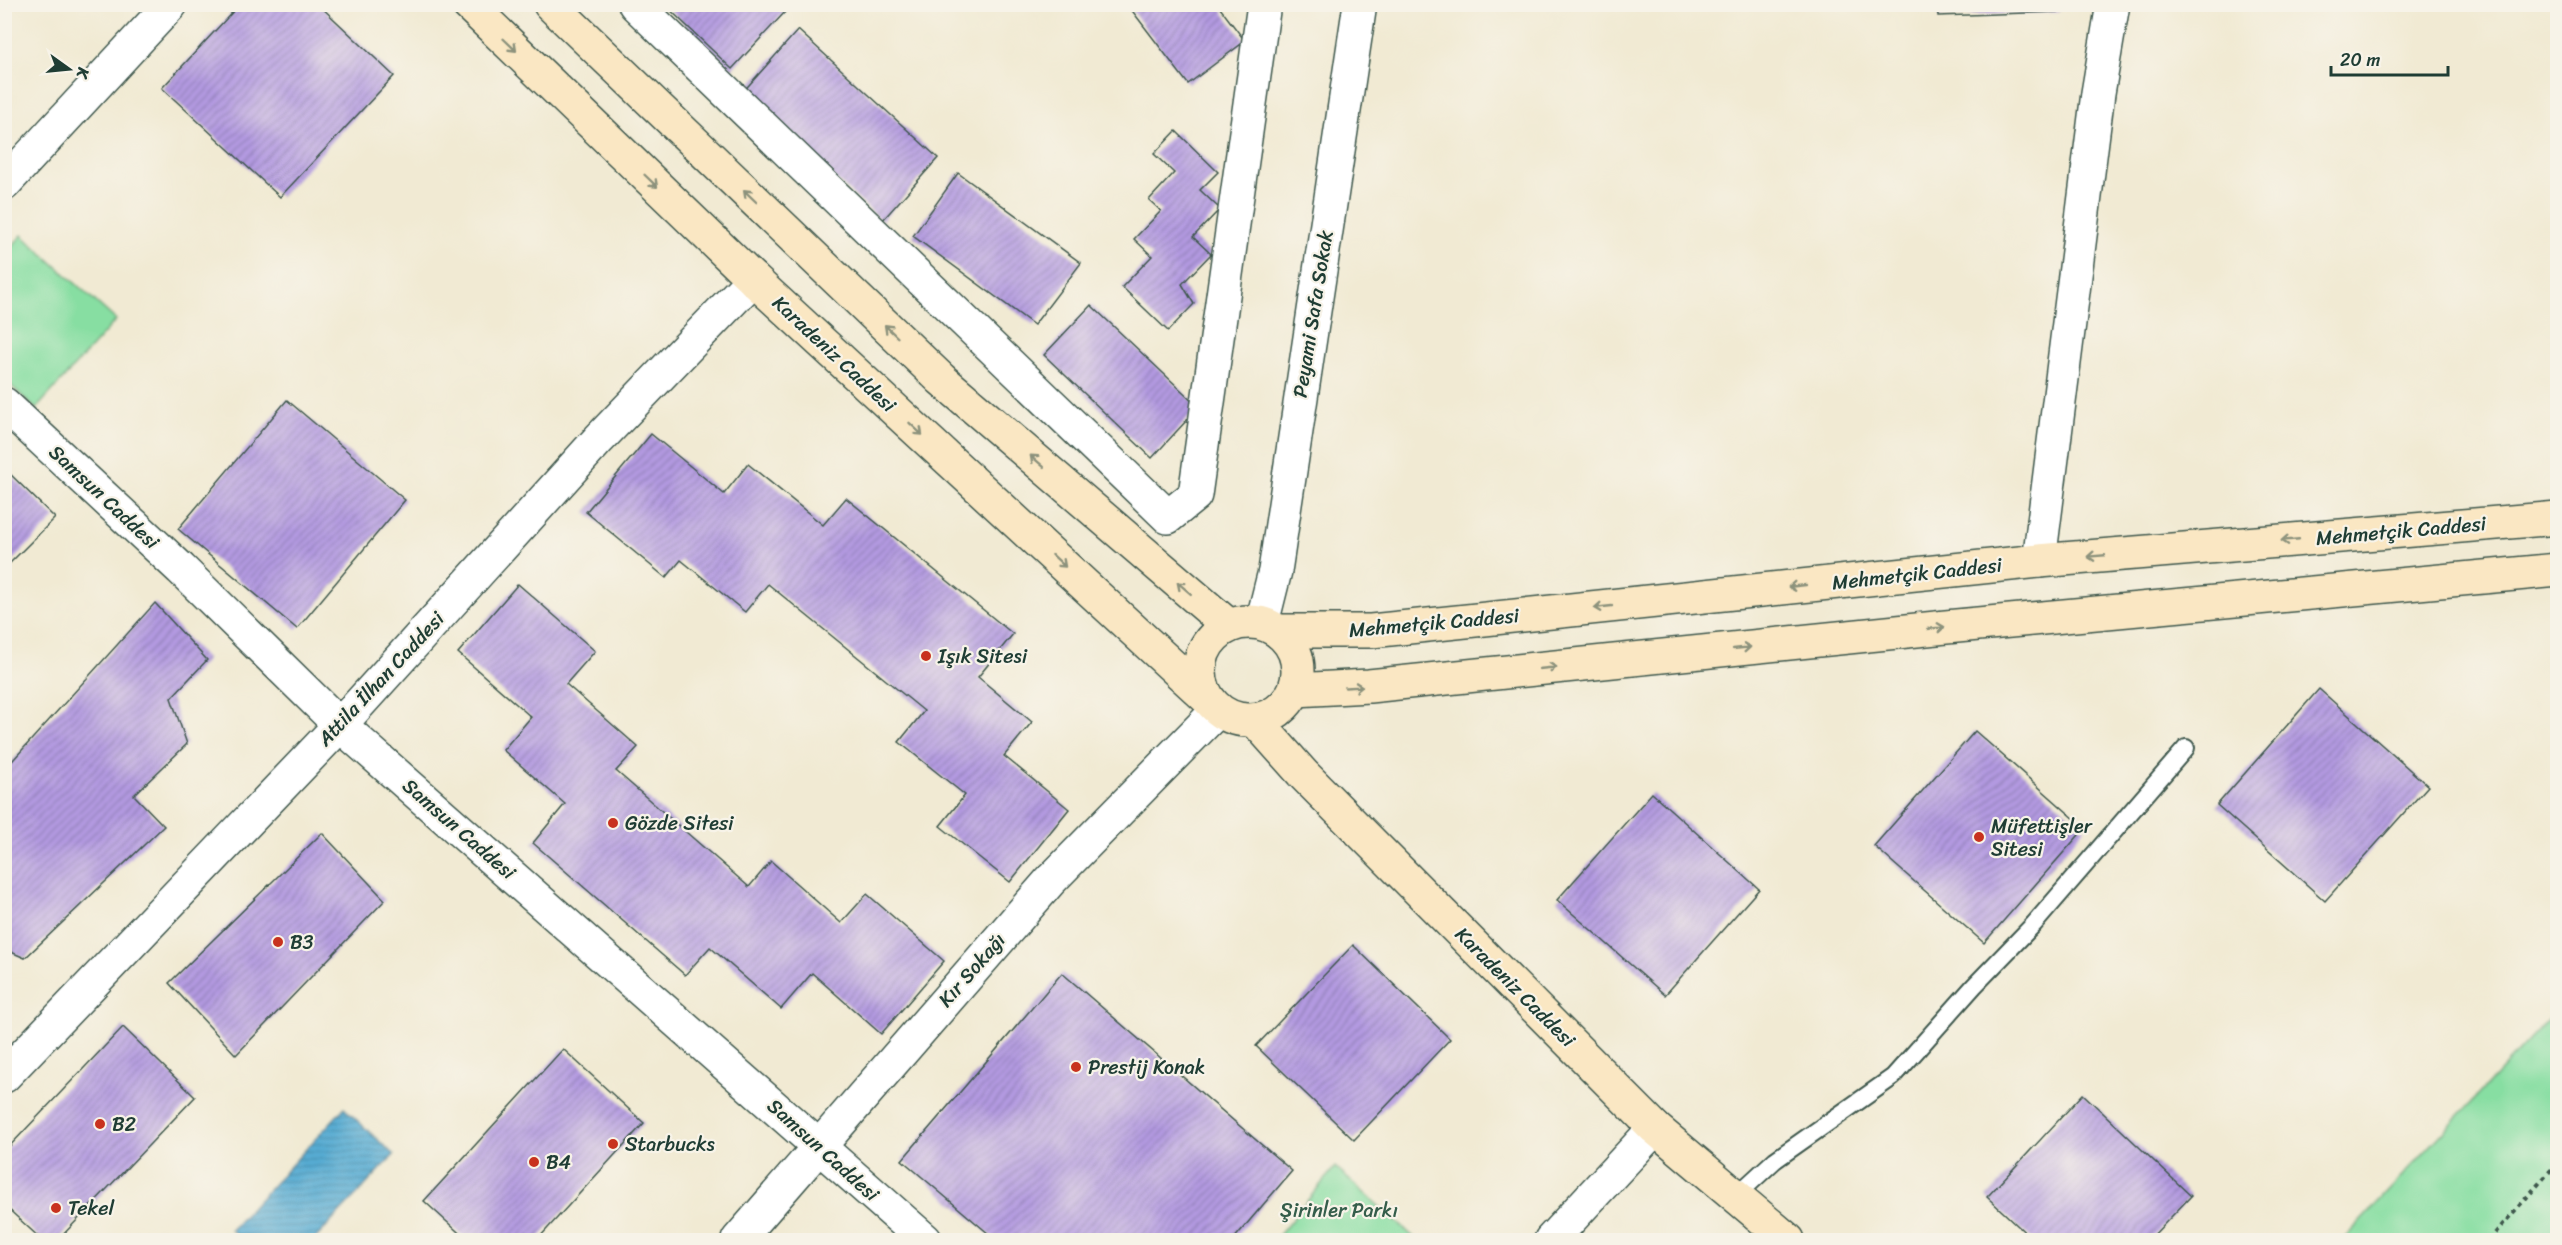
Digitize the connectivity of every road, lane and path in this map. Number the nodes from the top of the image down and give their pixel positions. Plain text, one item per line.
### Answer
1 (171, 4) edge
2 (468, 4) edge
3 (550, 4) edge
4 (635, 4) edge
5 (1264, 4) edge
6 (1360, 4) edge
7 (2113, 4) edge
8 (4, 87) edge
9 (4, 93) edge
10 (4, 184) edge
11 (753, 279) junction
12 (4, 404) edge
13 (2558, 518) edge
14 (2039, 561) junction
15 (2558, 570) edge
16 (1229, 626) junction
17 (1270, 627) junction
18 (1295, 690) junction
19 (1212, 703) junction
20 (1255, 720) junction
21 (340, 725) junction
22 (2186, 748) dead end
23 (4, 1076) edge
24 (1655, 1128) junction
25 (819, 1145) junction
26 (2558, 1162) edge
27 (1737, 1195) junction
28 (738, 1240) edge
29 (925, 1240) edge
30 (1551, 1240) edge
31 (1788, 1240) edge
32 (2488, 1240) edge

1 - 10 street
2 -> 11 main road, Karadeniz Caddesi
16 -> 3 main road
4 - 5 street
6 - 17 street, Peyami Safa Sokak
7 - 14 street
8 - 9 path
11 -> 19 main road, Karadeniz Caddesi
11 - 21 street, Attila İlhan Caddesi
12 - 21 street, Samsun Caddesi
13 -> 14 main road, Mehmetçik Caddesi
14 -> 17 main road, Mehmetçik Caddesi
18 -> 15 main road
16 - 17 main road
16 - 19 main road
17 - 18 main road
18 - 20 main road
19 - 20 main road
19 - 25 street, Kır Sokağı
20 - 24 main road, Karadeniz Caddesi
21 - 23 street, Attila İlhan Caddesi
21 - 25 street, Samsun Caddesi
22 - 27 lane
24 - 27 main road, Karadeniz Caddesi
24 - 30 street
25 - 28 street, Kır Sokağı
25 - 29 street, Samsun Caddesi
26 - 32 path
27 - 31 main road, Karadeniz Caddesi

